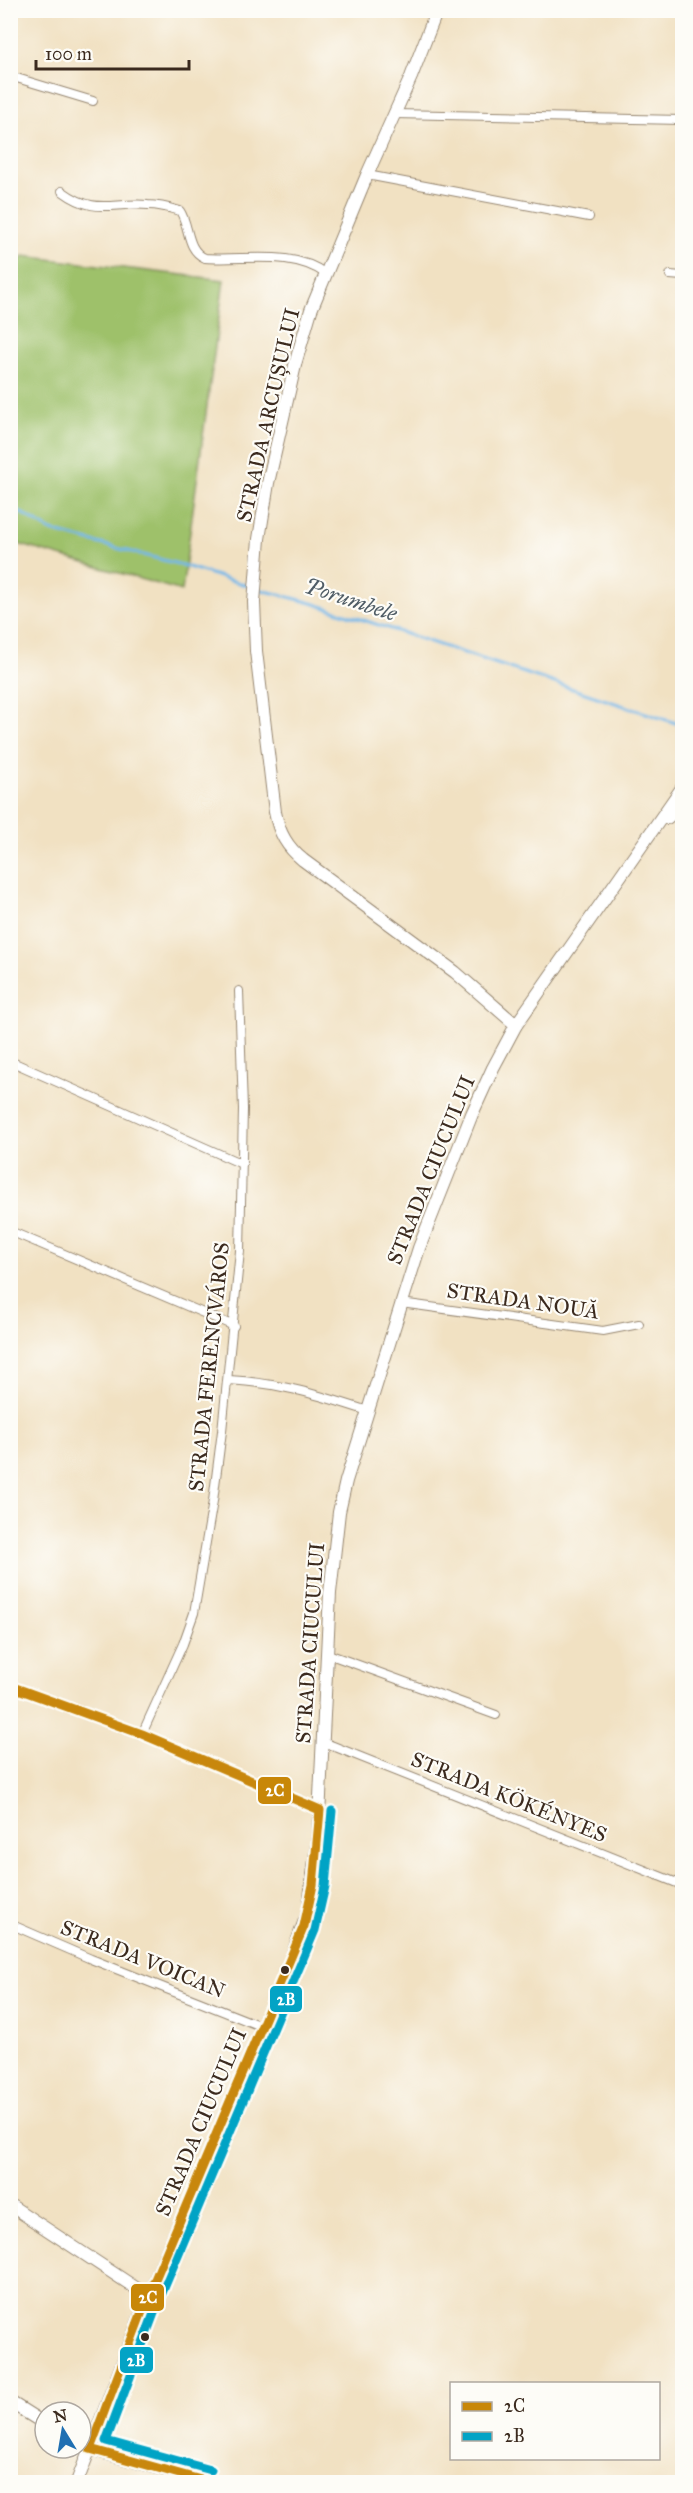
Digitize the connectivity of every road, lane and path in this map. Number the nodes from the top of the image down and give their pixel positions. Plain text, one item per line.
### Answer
1 (437, 10) edge
2 (10, 76) edge
3 (93, 101) dead end
4 (394, 114) junction
5 (682, 120) edge
6 (367, 175) junction
7 (62, 191) dead end
8 (589, 217) dead end
9 (326, 274) junction
10 (669, 275) dead end
11 (682, 276) edge
12 (682, 788) edge
13 (682, 805) edge
14 (648, 835) junction
15 (239, 992) dead end
16 (516, 1025) junction
17 (10, 1060) edge
18 (242, 1164) junction
19 (10, 1231) edge
20 (401, 1303) junction
21 (639, 1324) dead end
22 (234, 1326) junction
23 (229, 1380) junction
24 (368, 1411) junction
25 (328, 1654) junction
26 (10, 1686) edge
27 (496, 1715) dead end
28 (142, 1734) junction
29 (323, 1742) junction
30 (320, 1810) junction
31 (682, 1885) edge
32 (10, 1924) edge
33 (263, 2027) junction
34 (10, 2205) edge
35 (148, 2296) junction
36 (10, 2402) edge
37 (33, 2416) edge
38 (93, 2430) edge
39 (93, 2449) edge
40 (83, 2460) edge
41 (77, 2482) edge
42 (208, 2482) edge

1 - 4 main road, STRADA ARCUȘULUI
2 - 3 street
4 - 5 street
4 - 6 main road, STRADA ARCUȘULUI
6 - 8 street
6 - 9 main road, STRADA ARCUȘULUI
7 - 9 street
9 - 16 main road, STRADA ARCUȘULUI
10 - 11 street
12 - 14 main road
13 - 14 main road
14 - 16 main road, STRADA CIUCULUI
15 - 18 street, STRADA FERENCVÁROS
16 - 20 main road, STRADA CIUCULUI
17 - 18 street
18 - 22 street, STRADA FERENCVÁROS
19 - 22 street
20 - 21 street, STRADA NOUĂ
20 - 24 main road, STRADA CIUCULUI
22 - 23 street, STRADA FERENCVÁROS
23 - 24 street
23 - 28 street, STRADA FERENCVÁROS
24 - 25 main road, STRADA CIUCULUI
25 - 27 street
25 - 29 main road, STRADA CIUCULUI
26 - 28 street
28 - 30 street
29 - 30 main road, STRADA CIUCULUI
29 - 31 street, STRADA KÖKÉNYES
30 - 33 main road, STRADA CIUCULUI
32 - 33 street, STRADA VOICAN
33 - 35 main road, STRADA CIUCULUI
34 - 35 main road
35 - 38 main road, STRADA CIUCULUI
36 - 37 main road
39 - 42 main road
40 - 41 main road, STRADA CIUCULUI

